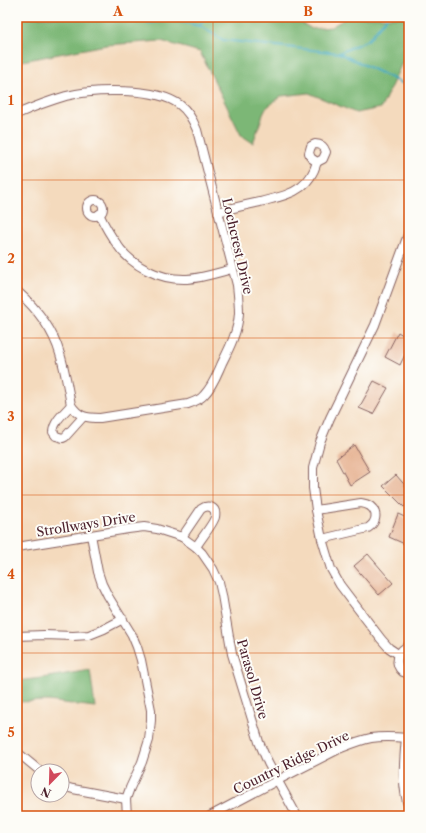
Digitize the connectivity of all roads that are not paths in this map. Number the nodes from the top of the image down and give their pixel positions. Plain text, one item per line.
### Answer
1 (17, 114) edge
2 (317, 162) dead end
3 (218, 212) junction
4 (99, 214) dead end
5 (409, 232) edge
6 (232, 269) junction
7 (17, 291) edge
8 (71, 405) junction
9 (83, 417) junction
10 (316, 510) junction
11 (91, 535) junction
12 (182, 537) junction
13 (322, 539) junction
14 (196, 547) junction
15 (17, 548) edge
16 (123, 620) junction
17 (17, 636) edge
18 (409, 646) edge
19 (398, 654) junction
20 (409, 675) edge
21 (408, 738) edge
22 (17, 752) edge
23 (30, 763) edge
24 (278, 780) junction
25 (70, 789) edge
26 (126, 799) junction
27 (409, 808) edge
28 (127, 816) edge
29 (210, 816) edge
30 (297, 816) edge

1 - 3 street, Lochcrest Drive
2 - 3 street
3 - 6 street, Lochcrest Drive
4 - 6 street
5 - 10 street
6 - 9 street, Lochcrest Drive
7 - 8 street
8 - 9 street
8 - 9 street
10 - 13 street
10 - 13 street
11 - 12 street, Strollways Drive
11 - 15 street, Strollways Drive
11 - 16 street
12 - 14 street, Parasol Drive
12 - 14 street
13 - 19 street
14 - 24 street, Parasol Drive
16 - 17 street
16 - 26 street
18 - 19 street
19 - 20 street
21 - 24 street, Country Ridge Drive
21 - 27 street
22 - 23 street
24 - 29 street, Country Ridge Drive
24 - 30 street, Parasol Drive
25 - 26 street
26 - 28 street

